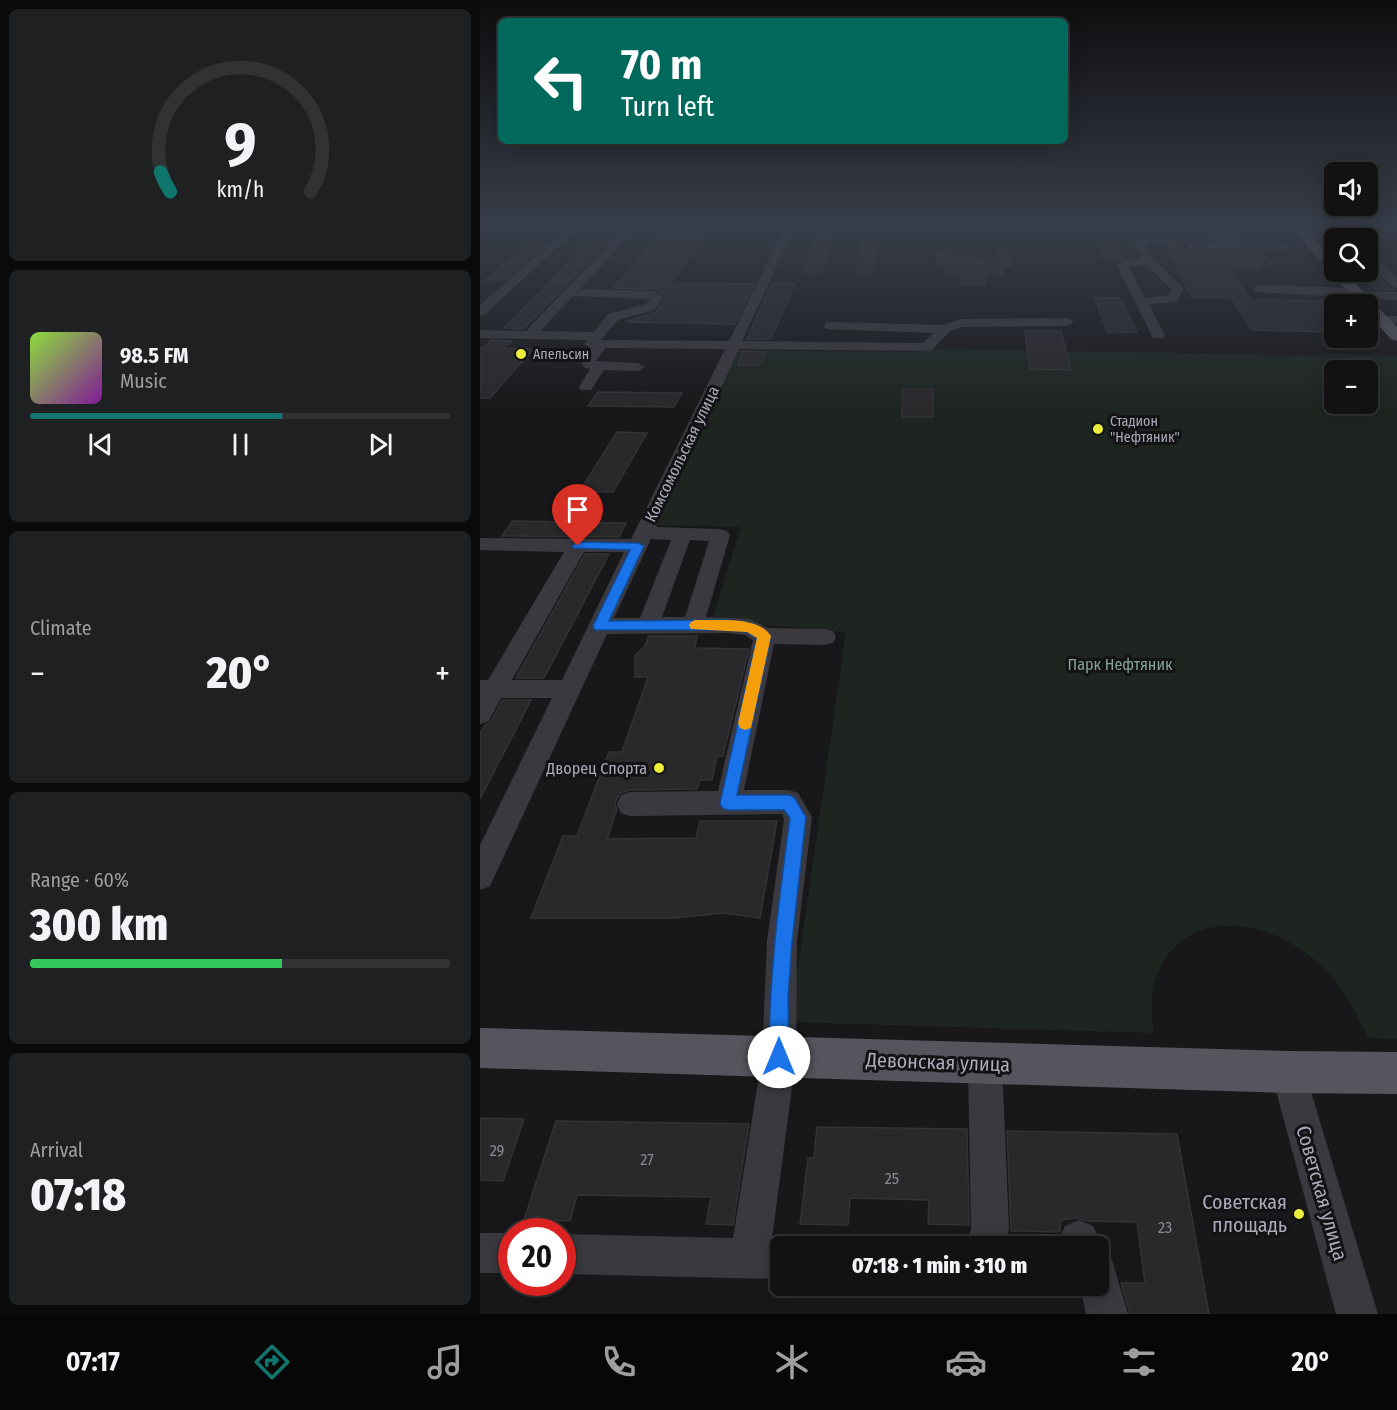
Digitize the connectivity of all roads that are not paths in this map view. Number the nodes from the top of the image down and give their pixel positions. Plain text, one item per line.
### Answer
1 (506, 288) edge
2 (573, 288) edge
3 (761, 288) edge
4 (1134, 288) edge
5 (1177, 288) edge
6 (1354, 288) edge
7 (1258, 289) dead end
8 (569, 292) junction
9 (1358, 293) junction
10 (1397, 296) edge
11 (1141, 302) junction
12 (480, 312) edge
13 (1390, 320) edge
14 (1067, 322) dead end
15 (831, 326) dead end
16 (944, 329) junction
17 (480, 334) edge
18 (530, 334) junction
19 (1158, 334) dead end
20 (1397, 336) edge
21 (599, 340) junction
22 (733, 347) junction
23 (599, 367) junction
24 (638, 367) dead end
25 (586, 387) dead end
26 (683, 533) junction
27 (641, 540) junction
28 (480, 544) edge
29 (578, 546) junction
30 (693, 625) junction
31 (600, 626) junction
32 (648, 626) junction
33 (765, 636) junction
34 (825, 637) dead end
35 (487, 689) edge
36 (570, 689) junction
37 (480, 714) edge
38 (728, 803) junction
39 (630, 804) dead end
40 (480, 876) edge
41 (480, 1048) edge
42 (779, 1057) junction
43 (985, 1063) junction
44 (1288, 1072) junction
45 (1397, 1073) edge
46 (988, 1236) edge
47 (480, 1252) edge
48 (498, 1253) edge
49 (576, 1254) edge
50 (765, 1258) edge
51 (1101, 1296) edge
52 (1107, 1314) edge
53 (1357, 1314) edge

1 - 12 street
2 - 8 street
3 - 22 street, Комсомольская улица
4 - 11 street
5 - 11 street
6 - 9 main road
7 - 9 street
8 - 18 street
8 - 21 street
9 - 10 street
9 - 13 main road
11 - 19 street
13 - 20 main road
14 - 16 street
15 - 16 street
16 - 22 street
17 - 18 street
18 - 21 street
21 - 22 street
21 - 23 street
22 - 27 street, Комсомольская улица
23 - 24 street
23 - 25 street
26 - 27 street
26 - 30 street
26 - 32 street
27 - 29 street
27 - 31 street, Комсомольская улица
28 - 29 street
29 - 35 street
30 - 32 street
30 - 33 street
31 - 32 street
31 - 36 street, Комсомольская улица
33 - 34 street
33 - 38 street
35 - 36 street
35 - 37 street
36 - 40 street, Комсомольская улица
38 - 39 street
38 - 42 street
41 - 42 main road, Девонская улица
42 - 43 main road, Девонская улица
42 - 50 street
43 - 44 main road, Девонская улица
43 - 46 street
44 - 45 main road, Девонская улица
44 - 53 street, Советская улица
47 - 48 street
49 - 50 street
51 - 52 street

